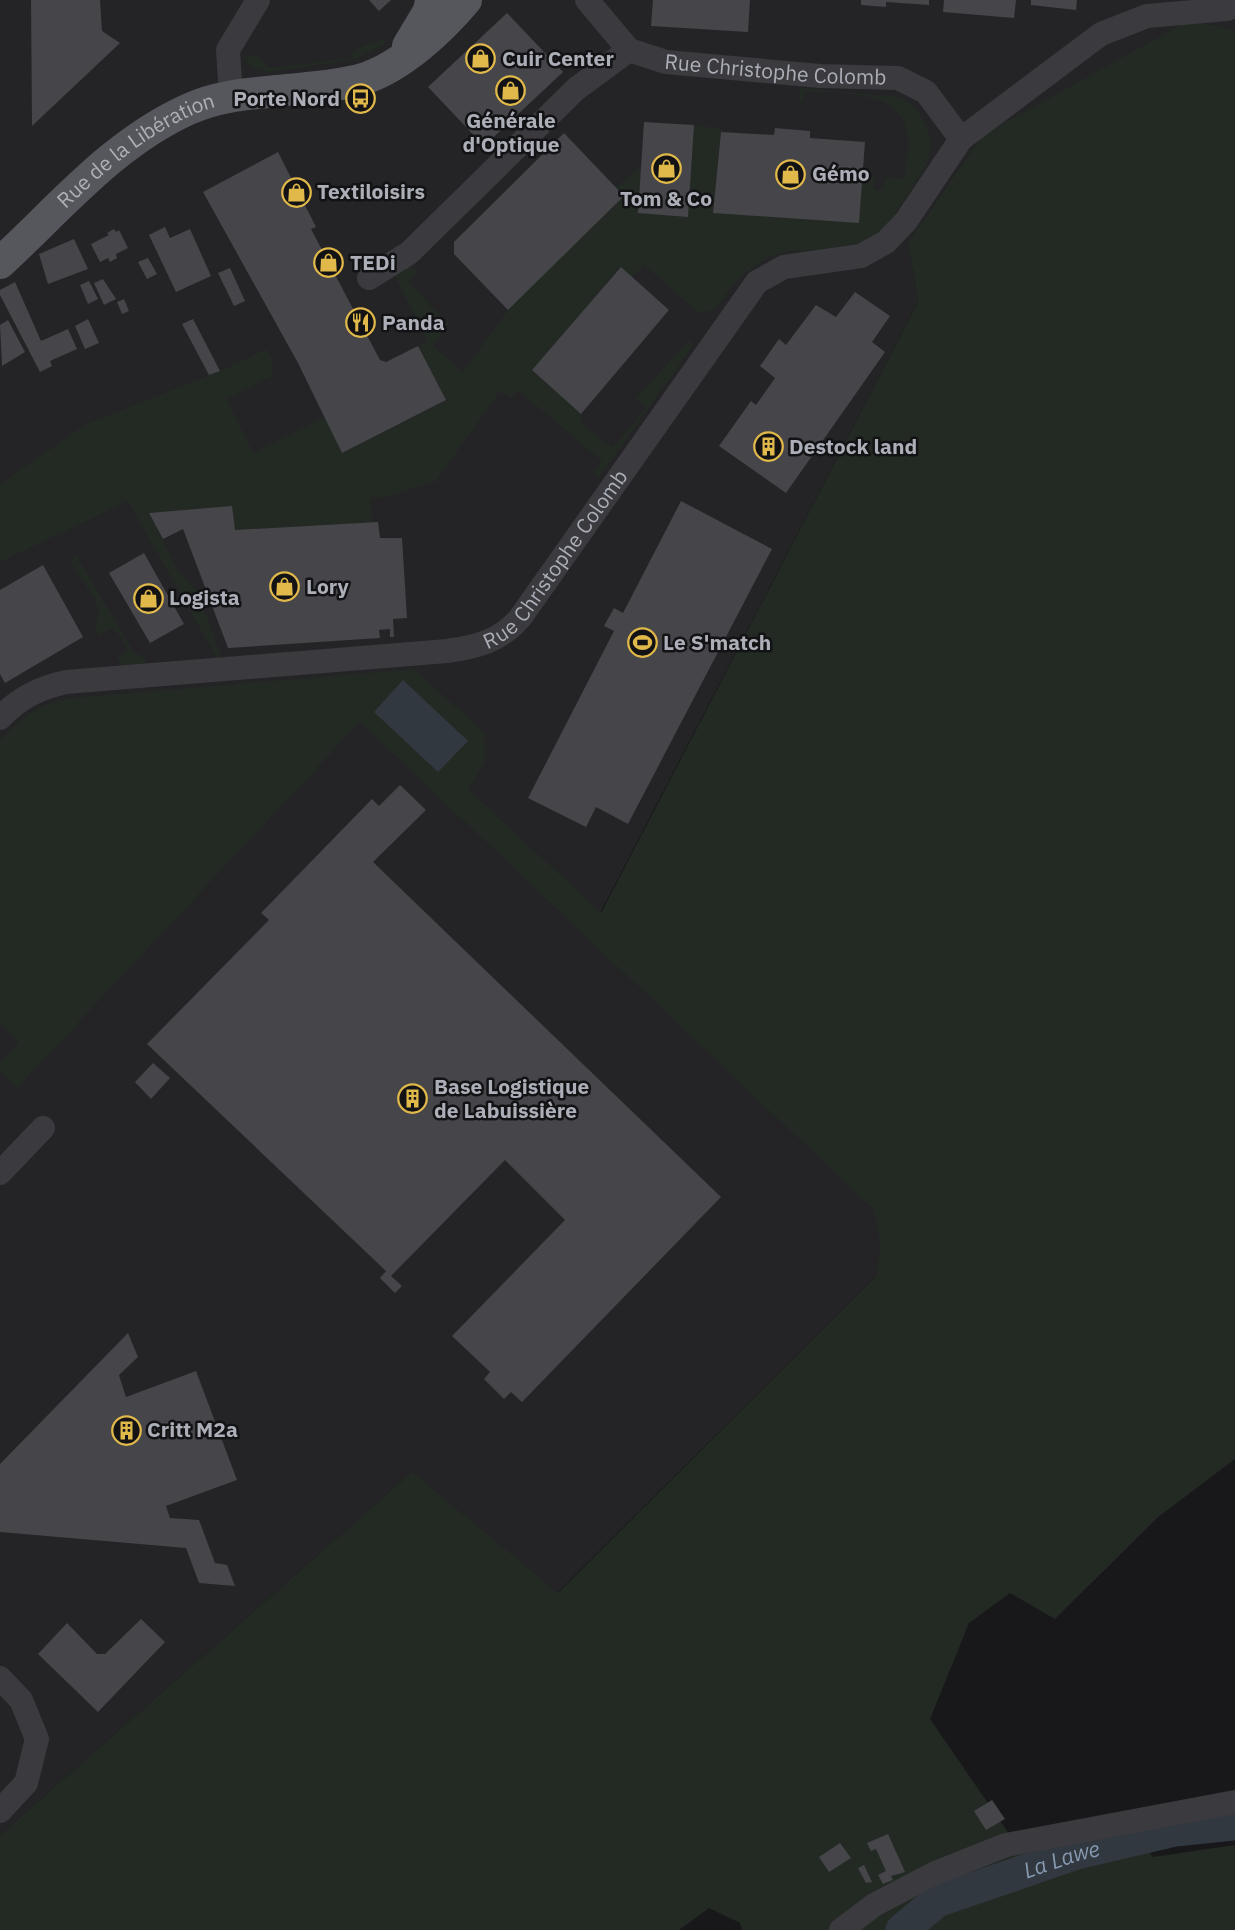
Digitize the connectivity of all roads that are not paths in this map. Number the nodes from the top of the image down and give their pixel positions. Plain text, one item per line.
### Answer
1 (258, 0) edge
2 (431, 0) edge
3 (466, 0) edge
4 (589, 1) edge
5 (1235, 5) edge
6 (629, 50) junction
7 (399, 59) junction
8 (231, 96) junction
9 (961, 139) junction
10 (2, 260) edge
11 (369, 278) dead end
12 (0, 718) edge
13 (43, 1128) dead end
14 (0, 1173) edge
15 (0, 1678) edge
16 (1235, 1802) edge
17 (0, 1811) edge
18 (841, 1930) edge

1 - 8 street
2 - 7 main road, Rue de la Libération
3 - 7 main road, Rue de la Libération
4 - 6 street
5 - 9 street, Rue Christophe Colomb
6 - 9 street, Rue Christophe Colomb
6 - 11 street
7 - 8 main road, Rue de la Libération
8 - 10 main road, Rue de la Libération
9 - 12 street, Rue Christophe Colomb
13 - 14 street
15 - 17 street
16 - 18 street

